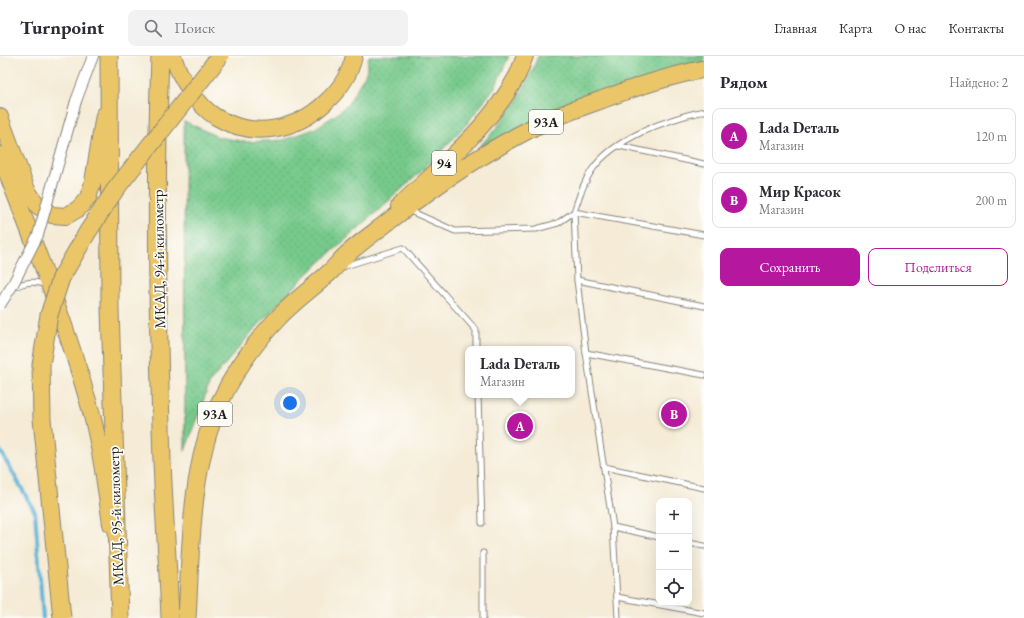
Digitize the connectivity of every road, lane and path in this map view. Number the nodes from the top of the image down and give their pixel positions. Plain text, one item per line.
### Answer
1 (93, 56) edge
2 (109, 56) edge
3 (160, 56) edge
4 (173, 56) edge
5 (220, 56) edge
6 (354, 56) edge
7 (525, 56) edge
8 (704, 69) edge
9 (108, 89) junction
10 (704, 111) edge
11 (0, 117) edge
12 (619, 146) junction
13 (0, 155) edge
14 (704, 164) edge
15 (405, 203) junction
16 (574, 212) junction
17 (704, 235) edge
18 (37, 250) junction
19 (331, 270) junction
20 (577, 280) junction
21 (54, 297) junction
22 (1, 299) edge
23 (704, 306) edge
24 (476, 346) edge
25 (586, 352) junction
26 (704, 375) edge
27 (478, 398) edge
28 (604, 467) junction
29 (704, 488) edge
30 (482, 523) dead end
31 (613, 527) junction
32 (656, 536) edge
33 (692, 544) edge
34 (704, 546) edge
35 (484, 553) dead end
36 (118, 568) junction
37 (617, 597) junction
38 (704, 612) edge
39 (62, 618) edge
40 (120, 618) edge
41 (170, 618) edge
42 (187, 618) edge
43 (484, 618) edge
44 (618, 618) edge

1 - 22 street, bridge
2 - 9 highway
3 - 41 highway, МКАД, 94-й километр
4 - 6 main road
5 - 39 highway, bridge
7 - 15 main road, 94
8 - 15 highway, 93A
9 - 11 main road
9 - 36 highway, МКАД, 95-й километр
10 - 12 lane
12 - 14 lane
12 - 16 lane
13 - 18 main road
15 - 16 lane
15 - 19 highway, 93A
16 - 17 lane
16 - 20 lane
18 - 21 main road
18 - 22 lane
19 - 24 lane
19 - 42 highway, 93A
20 - 23 lane
20 - 25 lane
21 - 22 lane
21 - 36 main road
25 - 26 lane
25 - 28 lane
27 - 30 lane
28 - 29 lane
28 - 31 lane
31 - 32 lane
31 - 37 lane
33 - 34 lane
35 - 43 lane
36 - 40 highway, МКАД, 95-й километр
37 - 38 lane
37 - 44 lane

